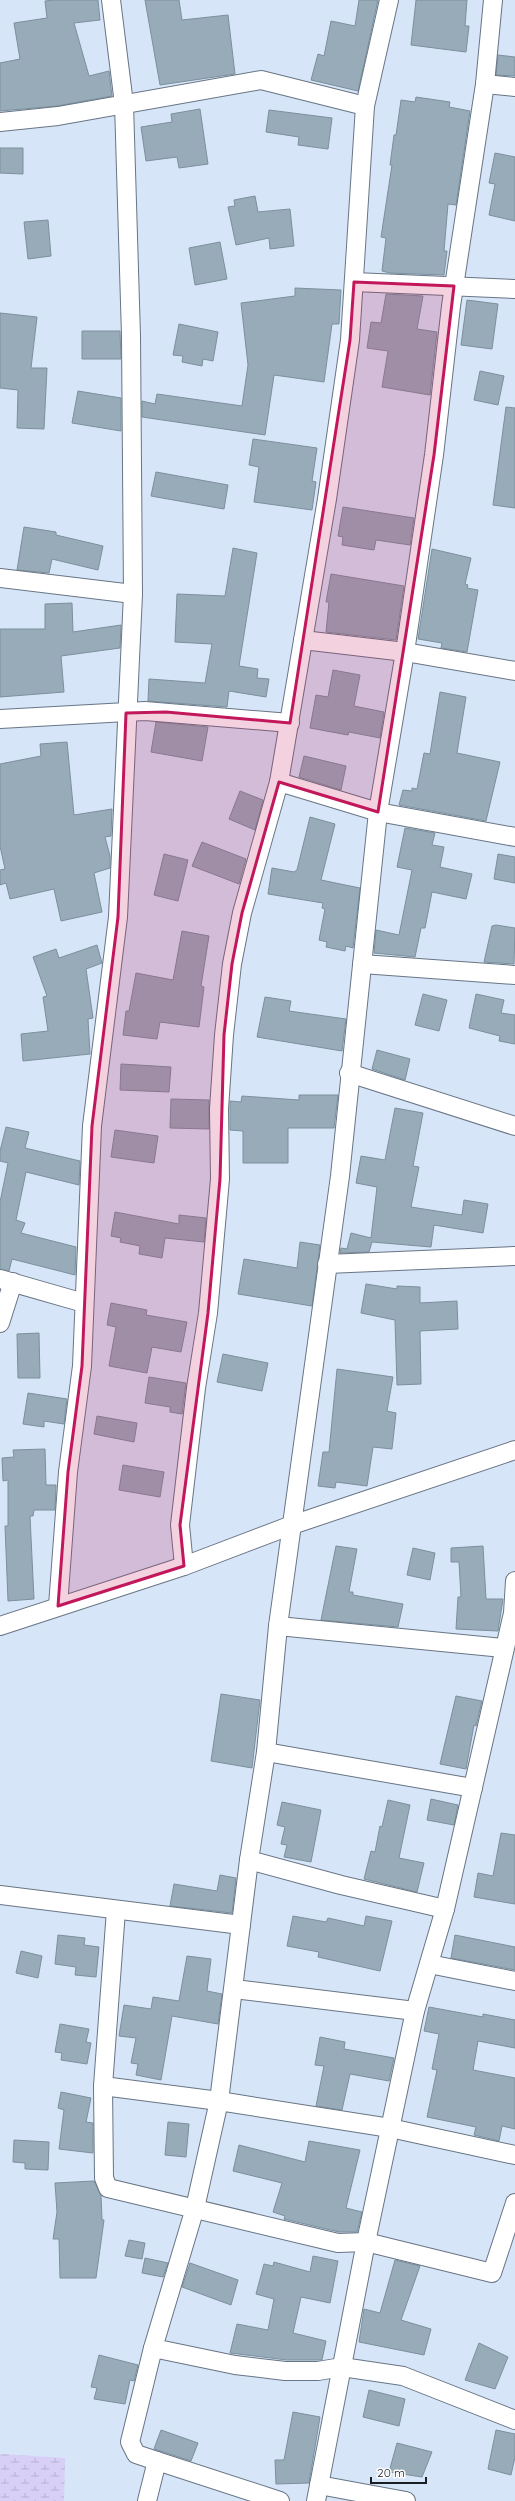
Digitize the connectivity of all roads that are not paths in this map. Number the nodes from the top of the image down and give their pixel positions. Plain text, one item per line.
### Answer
1 (111, 0) edge
2 (389, 0) edge
3 (493, 0) edge
4 (485, 84) junction
5 (515, 87) edge
6 (124, 104) junction
7 (365, 106) junction
8 (0, 122) edge
9 (354, 282) junction
10 (454, 286) junction
11 (515, 289) edge
12 (0, 578) edge
13 (132, 594) junction
14 (303, 640) junction
15 (405, 652) junction
16 (515, 671) edge
17 (126, 713) junction
18 (0, 719) edge
19 (290, 723) junction
20 (279, 782) junction
21 (378, 812) junction
22 (515, 838) edge
23 (362, 964) junction
24 (515, 975) edge
25 (349, 1073) junction
26 (515, 1126) edge
27 (515, 1256) edge
28 (327, 1264) junction
29 (7, 1281) edge
30 (84, 1303) junction
31 (0, 1323) edge
32 (515, 1450) edge
33 (292, 1525) junction
34 (184, 1566) junction
35 (515, 1581) edge
36 (58, 1606) junction
37 (514, 1613) edge
38 (0, 1626) edge
39 (278, 1626) junction
40 (504, 1648) junction
41 (266, 1752) junction
42 (472, 1788) junction
43 (249, 1860) junction
44 (0, 1895) edge
45 (445, 1909) junction
46 (116, 1910) junction
47 (241, 1925) junction
48 (428, 1964) junction
49 (515, 1981) edge
50 (234, 1989) junction
51 (414, 2011) junction
52 (103, 2086) junction
53 (220, 2101) junction
54 (390, 2128) junction
55 (515, 2155) edge
56 (515, 2203) edge
57 (195, 2208) junction
58 (366, 2242) junction
59 (152, 2348) junction
60 (342, 2367) junction
61 (515, 2420) edge
62 (157, 2461) junction
63 (318, 2493) edge
64 (147, 2501) edge
65 (280, 2501) edge
66 (406, 2501) edge

1 - 6 street
2 - 7 street
3 - 4 street
4 - 5 street
4 - 10 street
6 - 7 street
6 - 8 street
6 - 13 street
7 - 9 street
9 - 10 street
9 - 14 street
10 - 11 street
10 - 15 street
12 - 13 street
13 - 17 street
14 - 15 street
14 - 19 street
15 - 16 street
15 - 21 street
17 - 18 street
17 - 19 street
17 - 30 street
19 - 20 street
20 - 21 street
20 - 34 street
21 - 22 street
21 - 23 street
23 - 24 street
23 - 25 street
25 - 26 street
25 - 28 street
27 - 28 street
28 - 33 street
29 - 30 street
29 - 31 street
30 - 36 street
32 - 33 street
33 - 34 street
33 - 39 street
34 - 36 street
35 - 37 street
36 - 38 street
37 - 40 street
39 - 40 street
39 - 41 street
40 - 42 street
41 - 42 street
41 - 43 street
42 - 45 street
43 - 45 street
43 - 47 street
44 - 46 street
45 - 48 street
46 - 47 street
46 - 52 street
47 - 50 street
48 - 49 street
48 - 51 street
50 - 51 street
50 - 53 street
51 - 54 street
52 - 53 street
52 - 57 street
53 - 54 street
53 - 57 street
54 - 55 street
54 - 58 street
56 - 58 street
57 - 58 street
57 - 59 street
58 - 60 street
59 - 60 street
59 - 62 street
60 - 61 street
60 - 63 street
62 - 64 street
62 - 65 street
63 - 66 street

